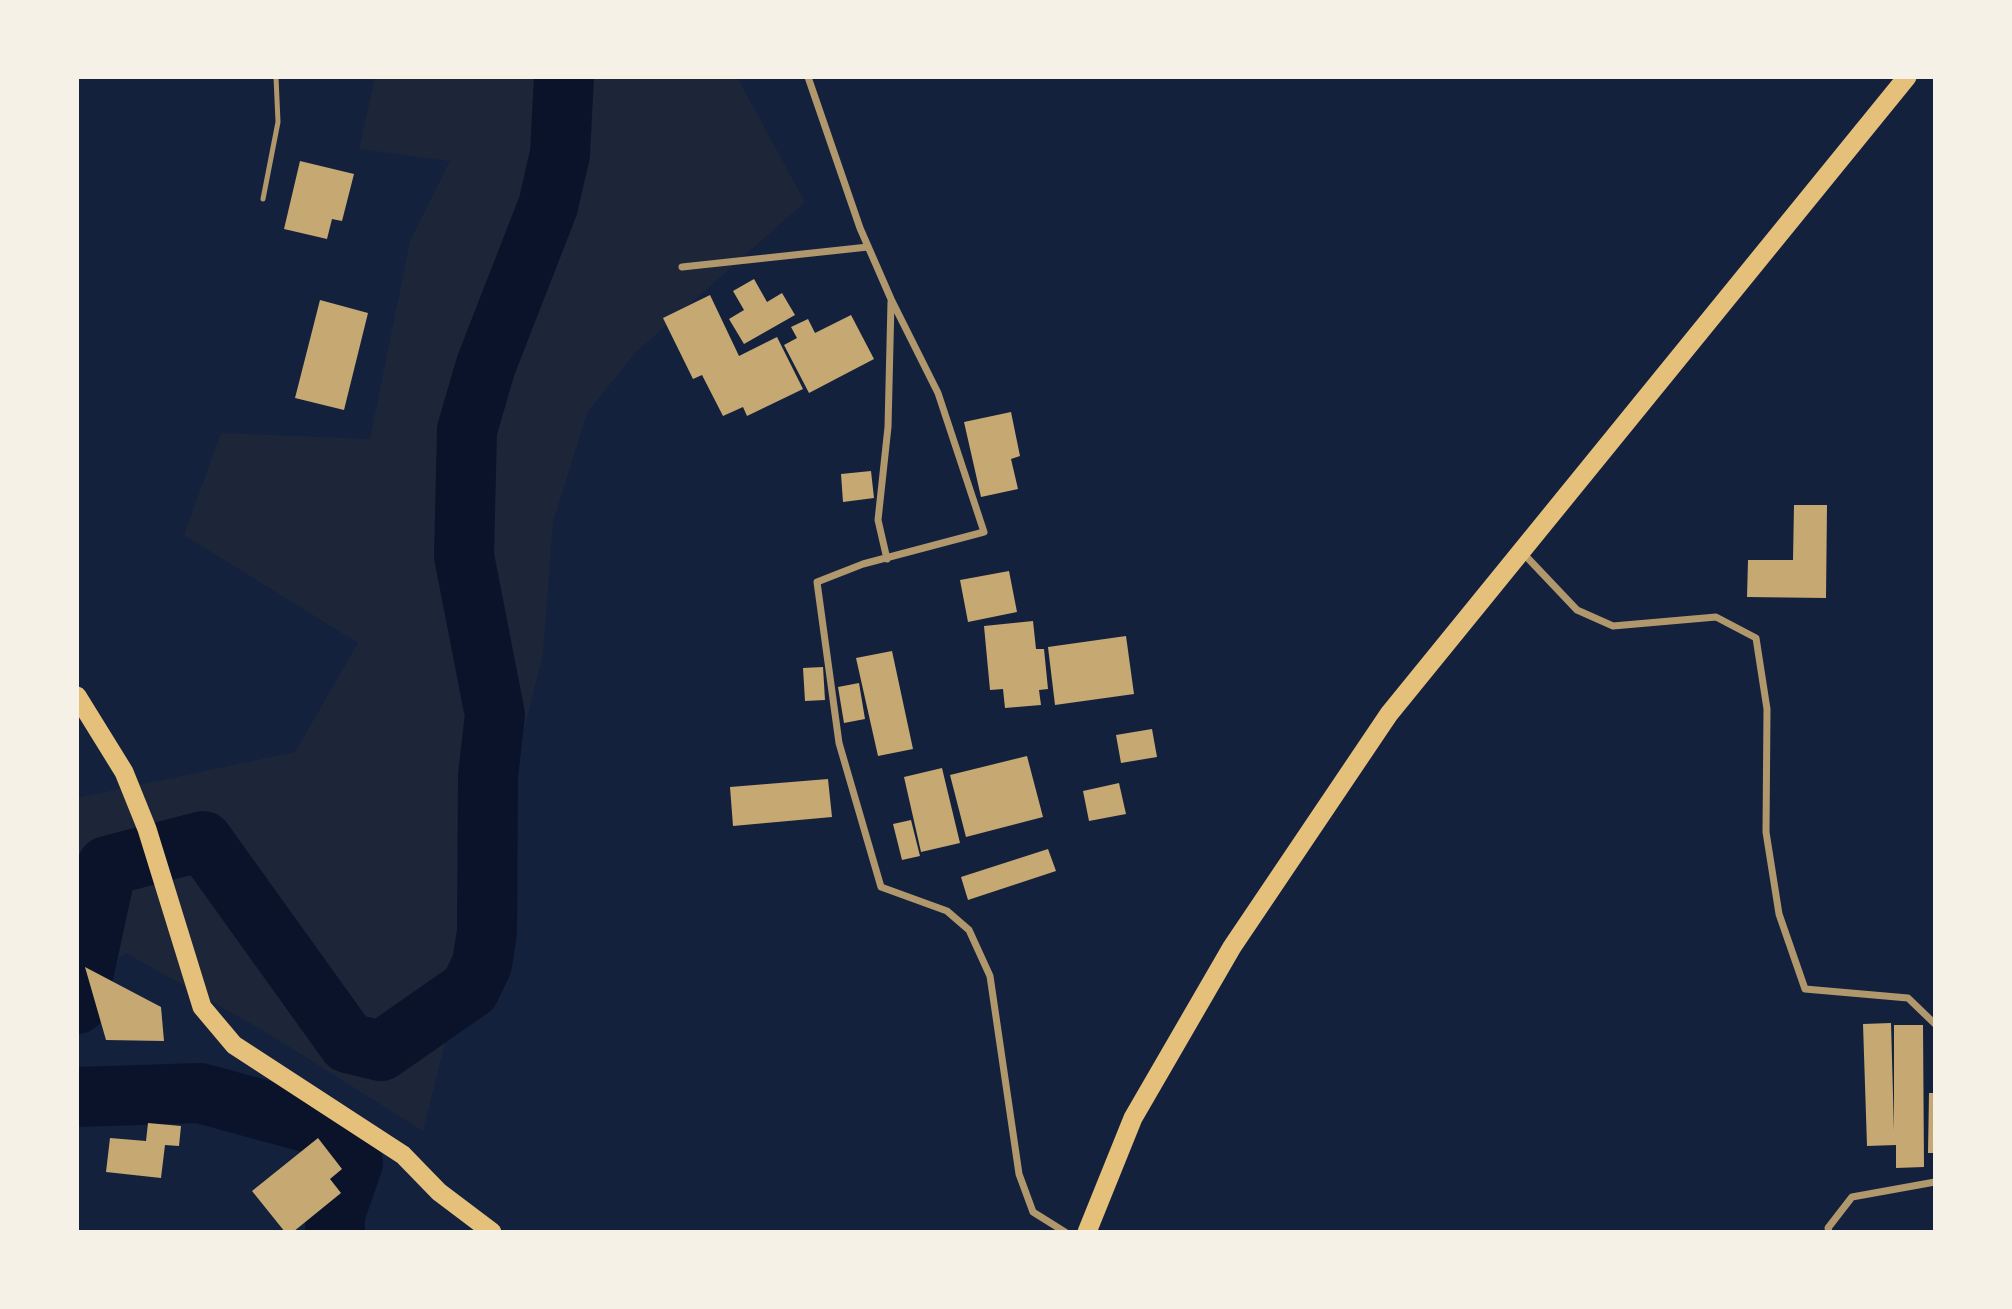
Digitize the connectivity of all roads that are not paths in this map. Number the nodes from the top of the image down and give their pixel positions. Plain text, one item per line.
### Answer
1 (276, 77) edge
2 (808, 77) edge
3 (1907, 77) edge
4 (263, 199) dead end
5 (868, 247) junction
6 (682, 267) dead end
7 (891, 299) junction
8 (1521, 552) junction
9 (887, 559) junction
10 (77, 696) edge
11 (1935, 1024) edge
12 (1935, 1182) edge
13 (492, 1232) edge
14 (1065, 1232) edge
15 (1087, 1232) edge
16 (1829, 1232) edge

1 - 4 lane
2 - 5 street
3 - 8 highway
5 - 6 street
5 - 7 street
7 - 9 street
7 - 9 street
8 - 11 street
8 - 15 highway
9 - 14 street
10 - 13 highway
12 - 16 street

